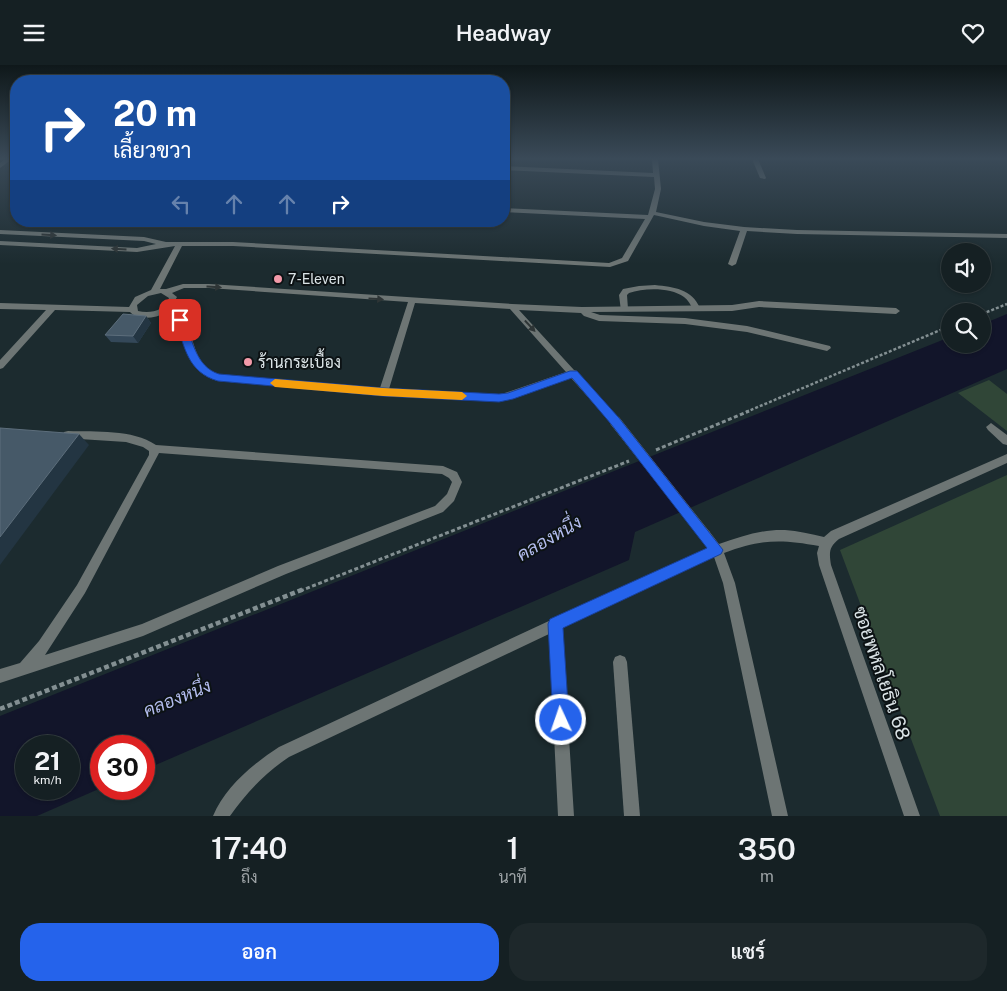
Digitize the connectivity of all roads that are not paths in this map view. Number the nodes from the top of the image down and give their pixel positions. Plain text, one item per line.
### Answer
1 (657, 194) edge
2 (510, 210) edge
3 (651, 215) junction
4 (744, 229) junction
5 (0, 232) edge
6 (1007, 236) edge
7 (0, 243) edge
8 (180, 243) junction
9 (167, 244) junction
10 (732, 264) dead end
11 (154, 292) junction
12 (166, 292) junction
13 (412, 301) junction
14 (0, 306) edge
15 (512, 307) junction
16 (54, 308) junction
17 (696, 308) junction
18 (132, 309) junction
19 (166, 309) junction
20 (624, 309) junction
21 (582, 310) junction
22 (896, 311) dead end
23 (827, 348) dead end
24 (0, 366) edge
25 (574, 373) junction
26 (383, 392) junction
27 (991, 427) dead end
28 (59, 434) edge
29 (1007, 441) edge
30 (154, 449) junction
31 (1007, 458) edge
32 (826, 542) junction
33 (717, 550) junction
34 (555, 624) junction
35 (620, 662) dead end
36 (23, 669) junction
37 (0, 676) edge
38 (221, 816) edge
39 (566, 816) edge
40 (632, 816) edge
41 (780, 816) edge
42 (912, 816) edge

1 - 3 street
2 - 3 street
3 - 4 street
3 - 8 street
4 - 6 street
4 - 10 street
5 -> 9 street
9 -> 7 street
8 - 9 street
8 - 11 street
11 - 12 street
11 - 18 street
12 -> 13 street
12 - 19 street
13 - 15 street
13 - 26 street
14 - 16 street
15 - 21 street
15 -> 25 street
16 - 18 street
16 - 24 street
17 - 20 street
17 - 20 street
17 - 22 street
18 - 19 street
19 - 26 street
20 - 21 street
21 - 23 street
25 - 26 street
25 - 33 street, bridge
27 - 29 street
28 - 30 street
30 - 36 street
30 - 36 street
31 - 32 street
32 - 33 street
32 - 42 street, ซอยพหลโยธิน 68
33 - 34 street
33 - 41 street
34 - 38 street
34 - 39 street
35 - 40 street
36 - 37 street

